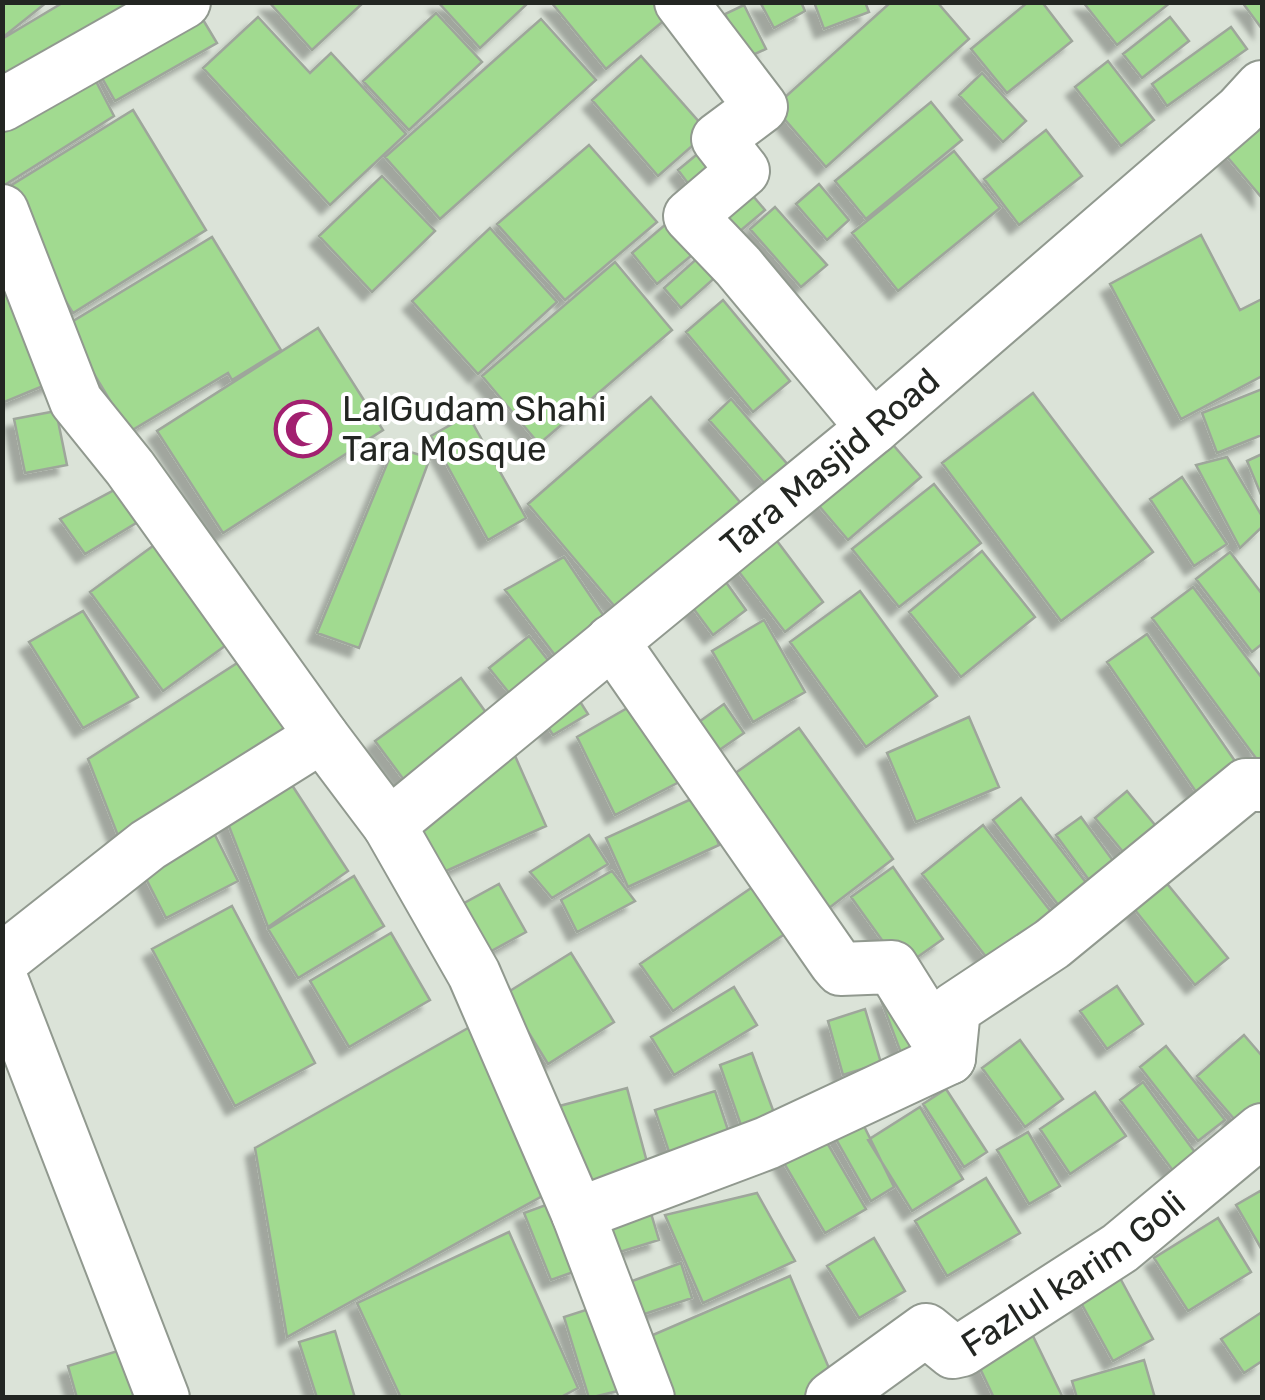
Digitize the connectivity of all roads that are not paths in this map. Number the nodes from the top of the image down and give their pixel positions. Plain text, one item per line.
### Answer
1 (184, 2) edge
2 (681, 2) edge
3 (1262, 87) edge
4 (2, 105) edge
5 (2, 211) edge
6 (872, 428) junction
7 (612, 641) junction
8 (322, 736) junction
9 (1262, 785) edge
10 (389, 825) junction
11 (2, 960) edge
12 (2, 981) edge
13 (949, 1058) junction
14 (1262, 1130) edge
15 (578, 1214) junction
16 (163, 1398) edge
17 (648, 1398) edge
18 (832, 1398) edge

1 - 4 street
2 - 6 street
3 - 6 street, Tara Masjid Road
5 - 8 street
6 - 7 street, Tara Masjid Road
7 - 10 street, Tara Masjid Road
7 - 13 street
8 - 10 street
8 - 11 street
9 - 13 street
10 - 15 street
12 - 16 street
13 - 15 street
14 - 18 street, Fazlul karim Goli
15 - 17 street

